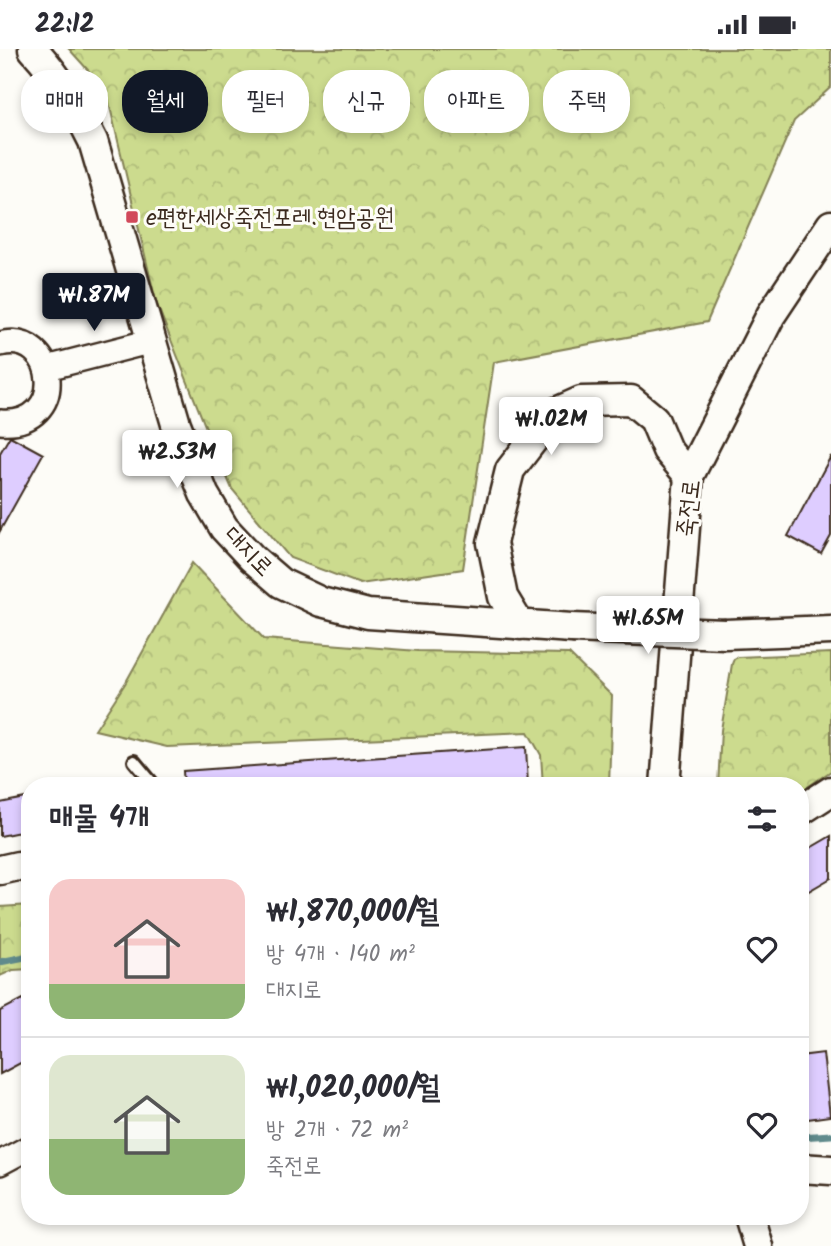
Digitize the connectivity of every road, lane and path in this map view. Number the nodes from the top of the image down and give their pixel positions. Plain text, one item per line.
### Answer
1 (33, 49) edge
2 (831, 225) edge
3 (152, 341) junction
4 (0, 344) edge
5 (47, 368) junction
6 (17, 427) edge
7 (689, 476) junction
8 (520, 625) junction
9 (831, 630) edge
10 (134, 761) dead end
11 (147, 777) edge
12 (665, 777) edge
13 (831, 791) edge
14 (809, 805) edge
15 (21, 866) edge
16 (0, 870) edge
17 (21, 1152) edge
18 (0, 1163) edge
19 (809, 1169) edge
20 (831, 1170) edge
21 (752, 1225) edge
22 (758, 1246) edge

1 - 3 street, 대지로
2 - 7 street, 죽전로
3 - 5 street
3 - 8 street, 대지로
4 - 5 street
5 - 6 street
7 - 8 street
7 - 12 street, 죽전로
8 - 9 street, 대지로, bridge
10 - 11 lane
13 - 14 street
15 - 16 street
17 - 18 street
19 - 20 street
21 - 22 street

